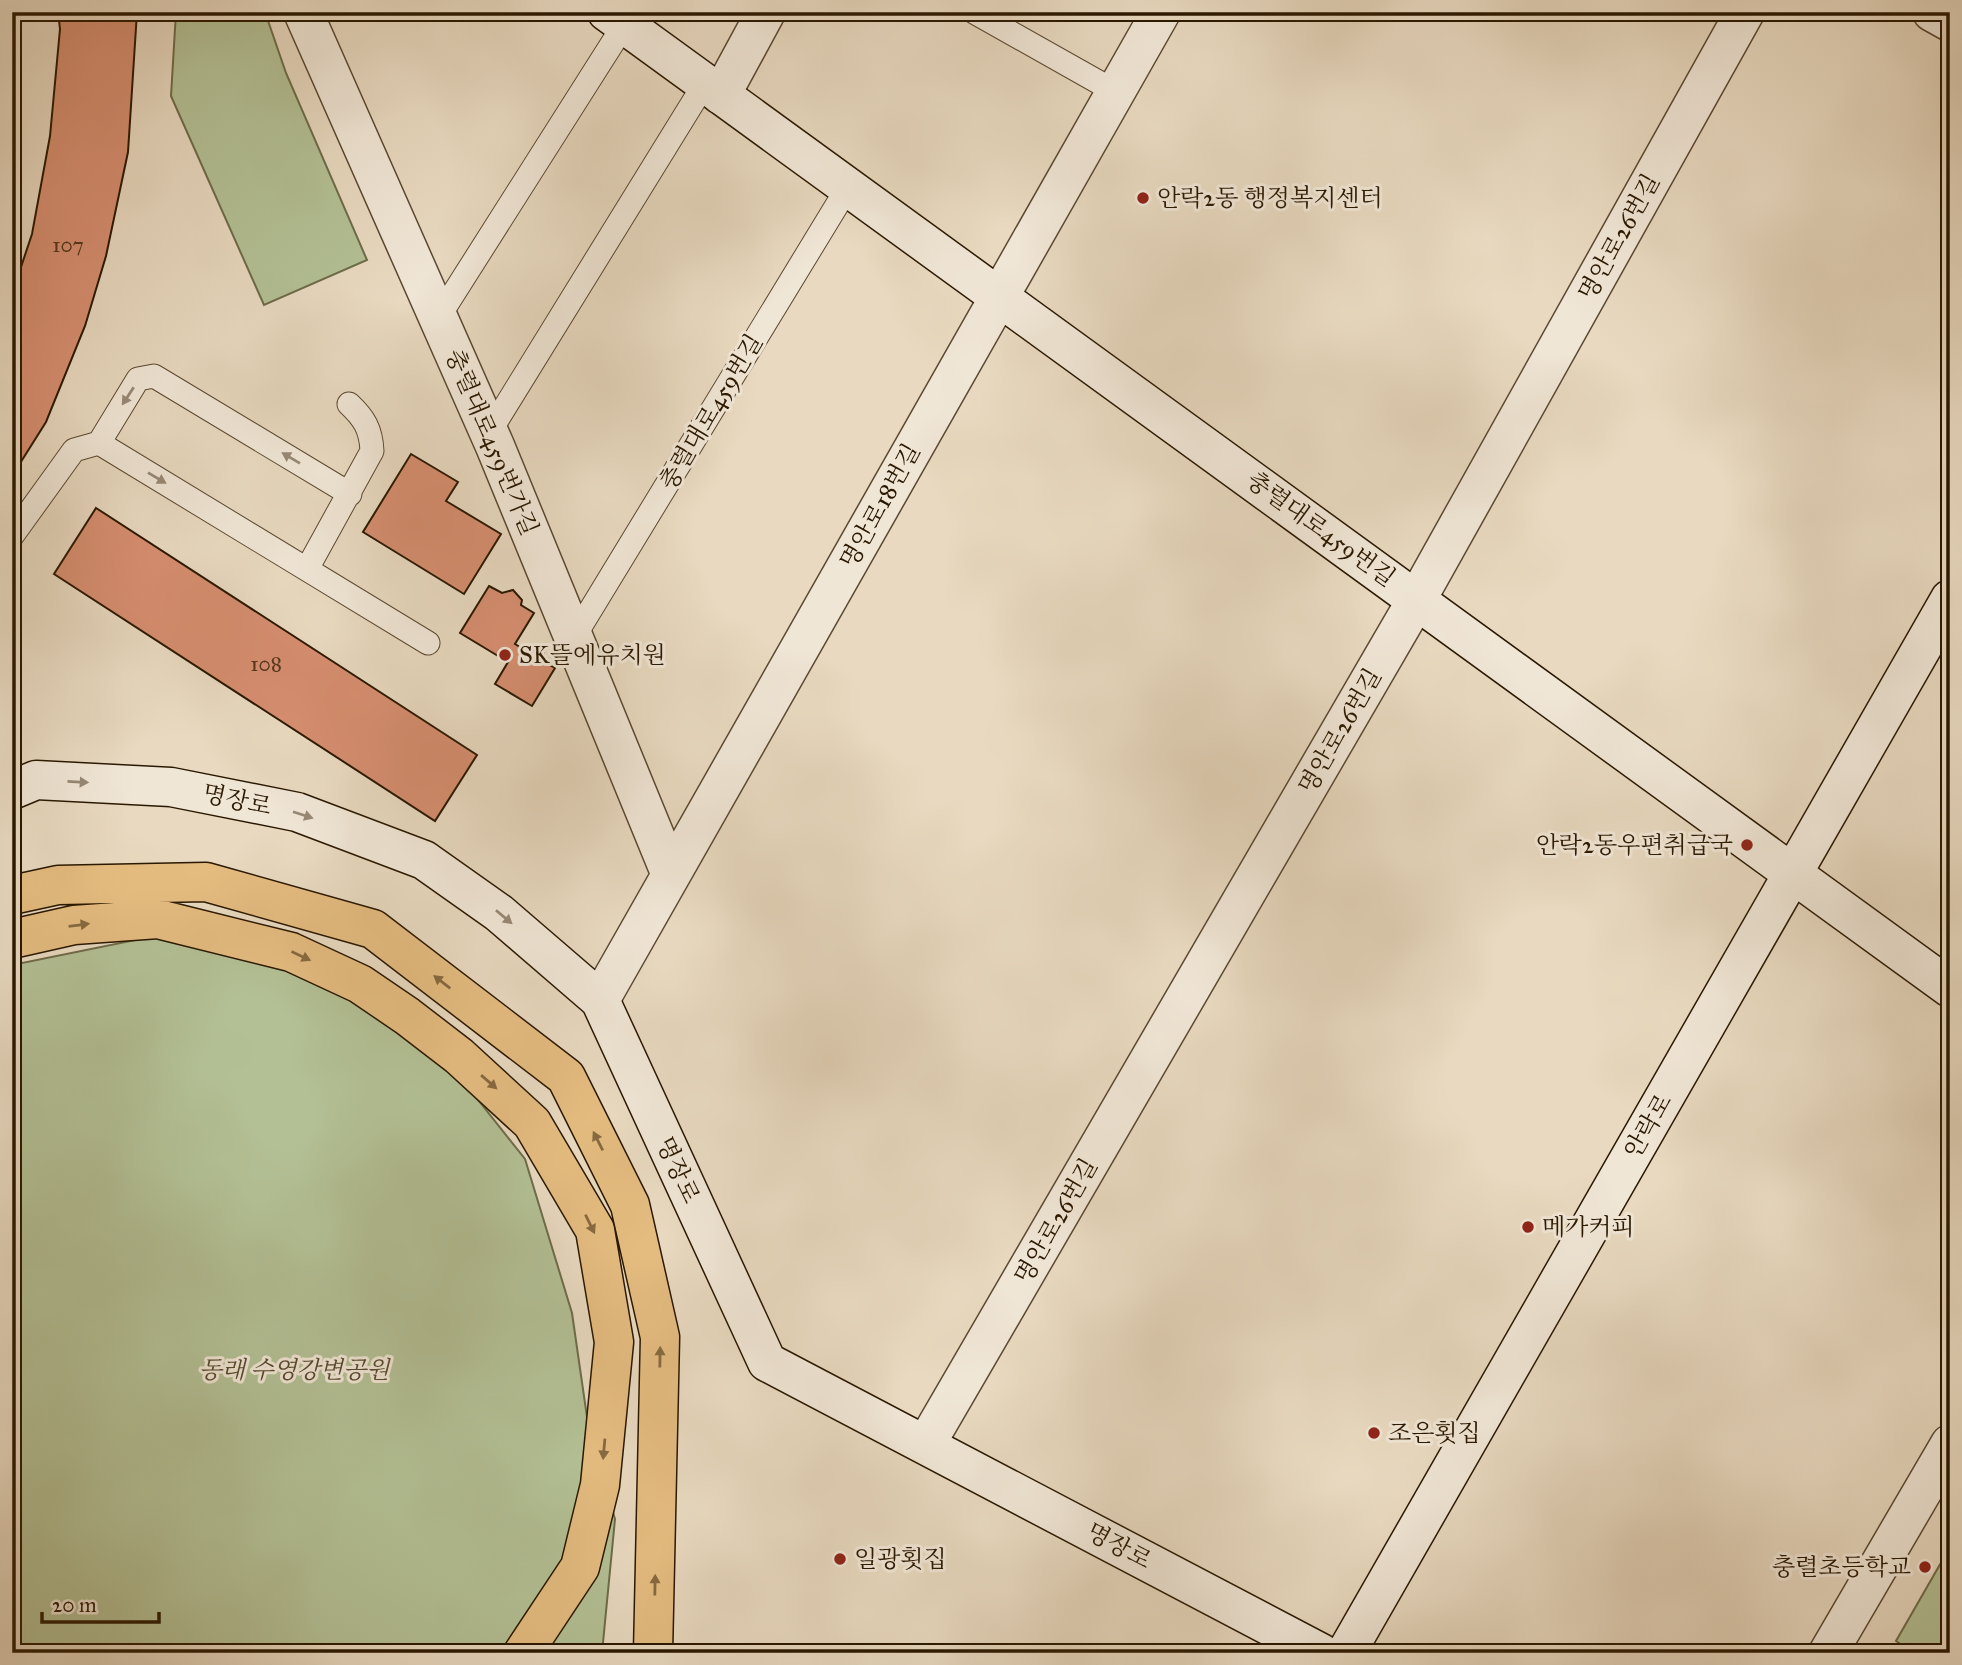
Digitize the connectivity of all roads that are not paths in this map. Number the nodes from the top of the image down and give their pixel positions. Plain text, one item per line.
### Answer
1 (303, 12) edge
2 (766, 12) edge
3 (974, 12) edge
4 (1161, 12) edge
5 (1745, 12) edge
6 (1932, 12) edge
7 (616, 18) edge
8 (1950, 22) edge
9 (713, 89) junction
10 (1116, 92) junction
11 (848, 187) junction
12 (999, 296) junction
13 (438, 318) junction
14 (349, 404) dead end
15 (489, 433) junction
16 (99, 443) junction
17 (350, 494) junction
18 (12, 536) edge
19 (307, 569) junction
20 (1417, 598) junction
21 (1950, 599) edge
22 (574, 637) junction
23 (428, 643) dead end
24 (12, 790) edge
25 (1793, 872) junction
26 (671, 875) junction
27 (12, 895) edge
28 (12, 939) edge
29 (1950, 988) edge
30 (600, 1000) junction
31 (926, 1444) junction
32 (1950, 1444) edge
33 (523, 1653) edge
34 (653, 1653) edge
35 (1321, 1653) edge
36 (1346, 1653) edge
37 (1828, 1653) edge

1 - 13 street, 충렬대로459번가길
2 - 9 street
3 - 10 lane
4 - 10 street, 명안로18번길
5 - 20 street, 명안로26번길
6 - 8 street
7 - 9 street, 충렬대로459번길
7 - 13 lane, 충렬대로459번길
9 - 11 street, 충렬대로459번길
9 - 15 lane
10 - 12 street, 명안로18번길
11 - 12 street, 충렬대로459번길
11 - 22 lane, 충렬대로459번길
12 - 20 street, 충렬대로459번길
12 - 26 street, 명안로18번길
13 - 15 street, 충렬대로459번가길
14 - 17 lane
15 - 22 street, 충렬대로459번가길
17 -> 16 lane
16 - 18 lane
16 -> 19 lane
17 - 19 lane
19 - 23 lane
20 - 25 street, 충렬대로459번길
20 - 31 street, 명안로26번길
21 - 25 street, 안락로
22 - 26 street, 충렬대로459번가길
24 -> 30 street, 명장로
25 - 29 street, 충렬대로459번길
25 - 36 street, 안락로
26 - 30 street, 명안로18번길
34 -> 27 highway
28 -> 33 highway
30 - 31 street, 명장로
31 - 35 street, 명장로
32 - 37 street

